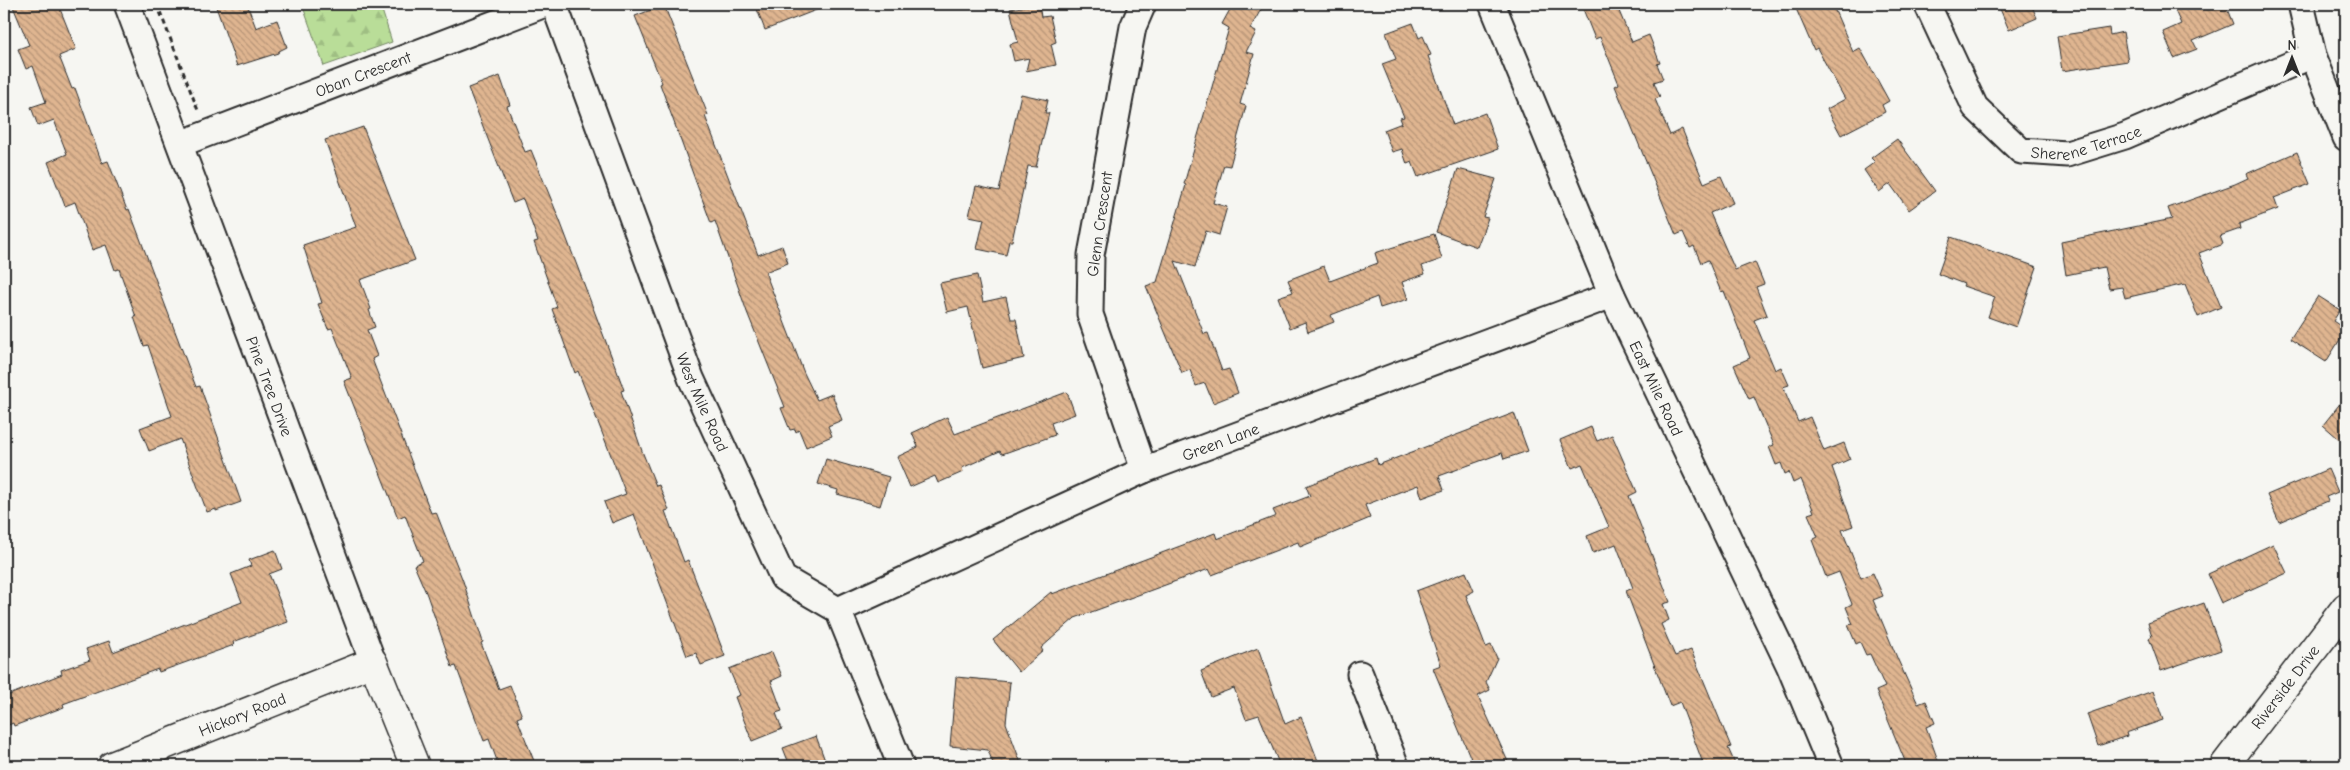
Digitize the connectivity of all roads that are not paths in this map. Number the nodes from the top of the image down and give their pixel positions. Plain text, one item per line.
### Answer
1 (127, 4) edge
2 (545, 4) edge
3 (554, 4) edge
4 (1125, 4) edge
5 (1143, 4) edge
6 (1492, 4) edge
7 (1927, 4) edge
8 (2301, 4) edge
9 (1133, 27) junction
10 (2313, 55) junction
11 (2346, 138) edge
12 (180, 144) junction
13 (1612, 295) junction
14 (1144, 470) junction
15 (2346, 607) edge
16 (838, 610) junction
17 (373, 662) junction
18 (1360, 674) dead end
19 (112, 766) edge
20 (415, 766) edge
21 (901, 766) edge
22 (1396, 766) edge
23 (1830, 766) edge
24 (2224, 766) edge

1 - 12 street, Pine Tree Drive
2 - 12 street, Oban Crescent
3 - 16 street, West Mile Road
4 - 9 street
5 - 9 street, Glenn Crescent
6 - 13 street, East Mile Road
7 - 10 street, Sherene Terrace
8 - 10 street
9 - 14 street, Glenn Crescent
10 - 11 street
12 - 17 street, Pine Tree Drive
13 - 14 street, Green Lane
13 - 23 street, East Mile Road
14 - 16 street, Green Lane
15 - 24 street, Riverside Drive
16 - 21 street
17 - 19 street, Hickory Road
17 - 20 street, Pine Tree Drive
18 - 22 street

